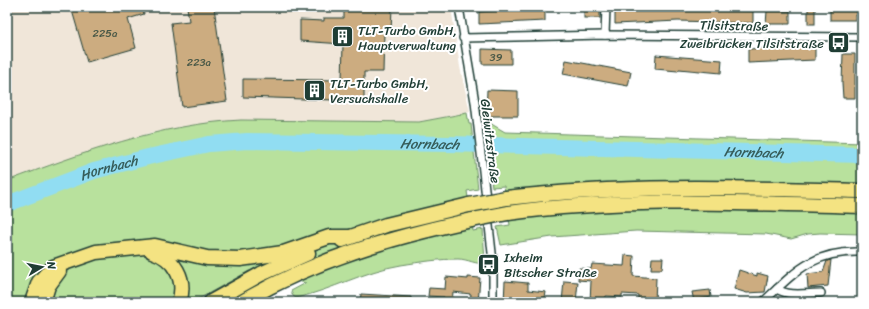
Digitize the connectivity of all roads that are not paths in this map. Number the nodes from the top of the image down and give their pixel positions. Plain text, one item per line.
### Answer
1 (459, 7) edge
2 (606, 7) edge
3 (605, 35) junction
4 (862, 37) edge
5 (463, 38) junction
6 (862, 191) edge
7 (862, 206) edge
8 (350, 237) junction
9 (134, 248) junction
10 (862, 252) edge
11 (71, 260) junction
12 (777, 289) junction
13 (821, 293) dead end
14 (180, 297) edge
15 (32, 302) edge
16 (44, 302) edge
17 (211, 302) edge
18 (242, 302) edge
19 (493, 302) edge
20 (763, 302) edge

1 - 5 street, Gleiwitzstraße
2 - 3 street
3 - 4 street, Tilsitstraße
3 - 5 street, Tilsitstraße
5 - 19 street, Gleiwitzstraße
6 - 8 highway, bridge
7 - 18 highway, bridge
8 - 9 highway
8 - 17 highway
9 - 11 highway
9 - 14 highway
10 - 12 street
11 - 15 highway
11 - 16 highway
12 - 13 street
12 - 20 street

